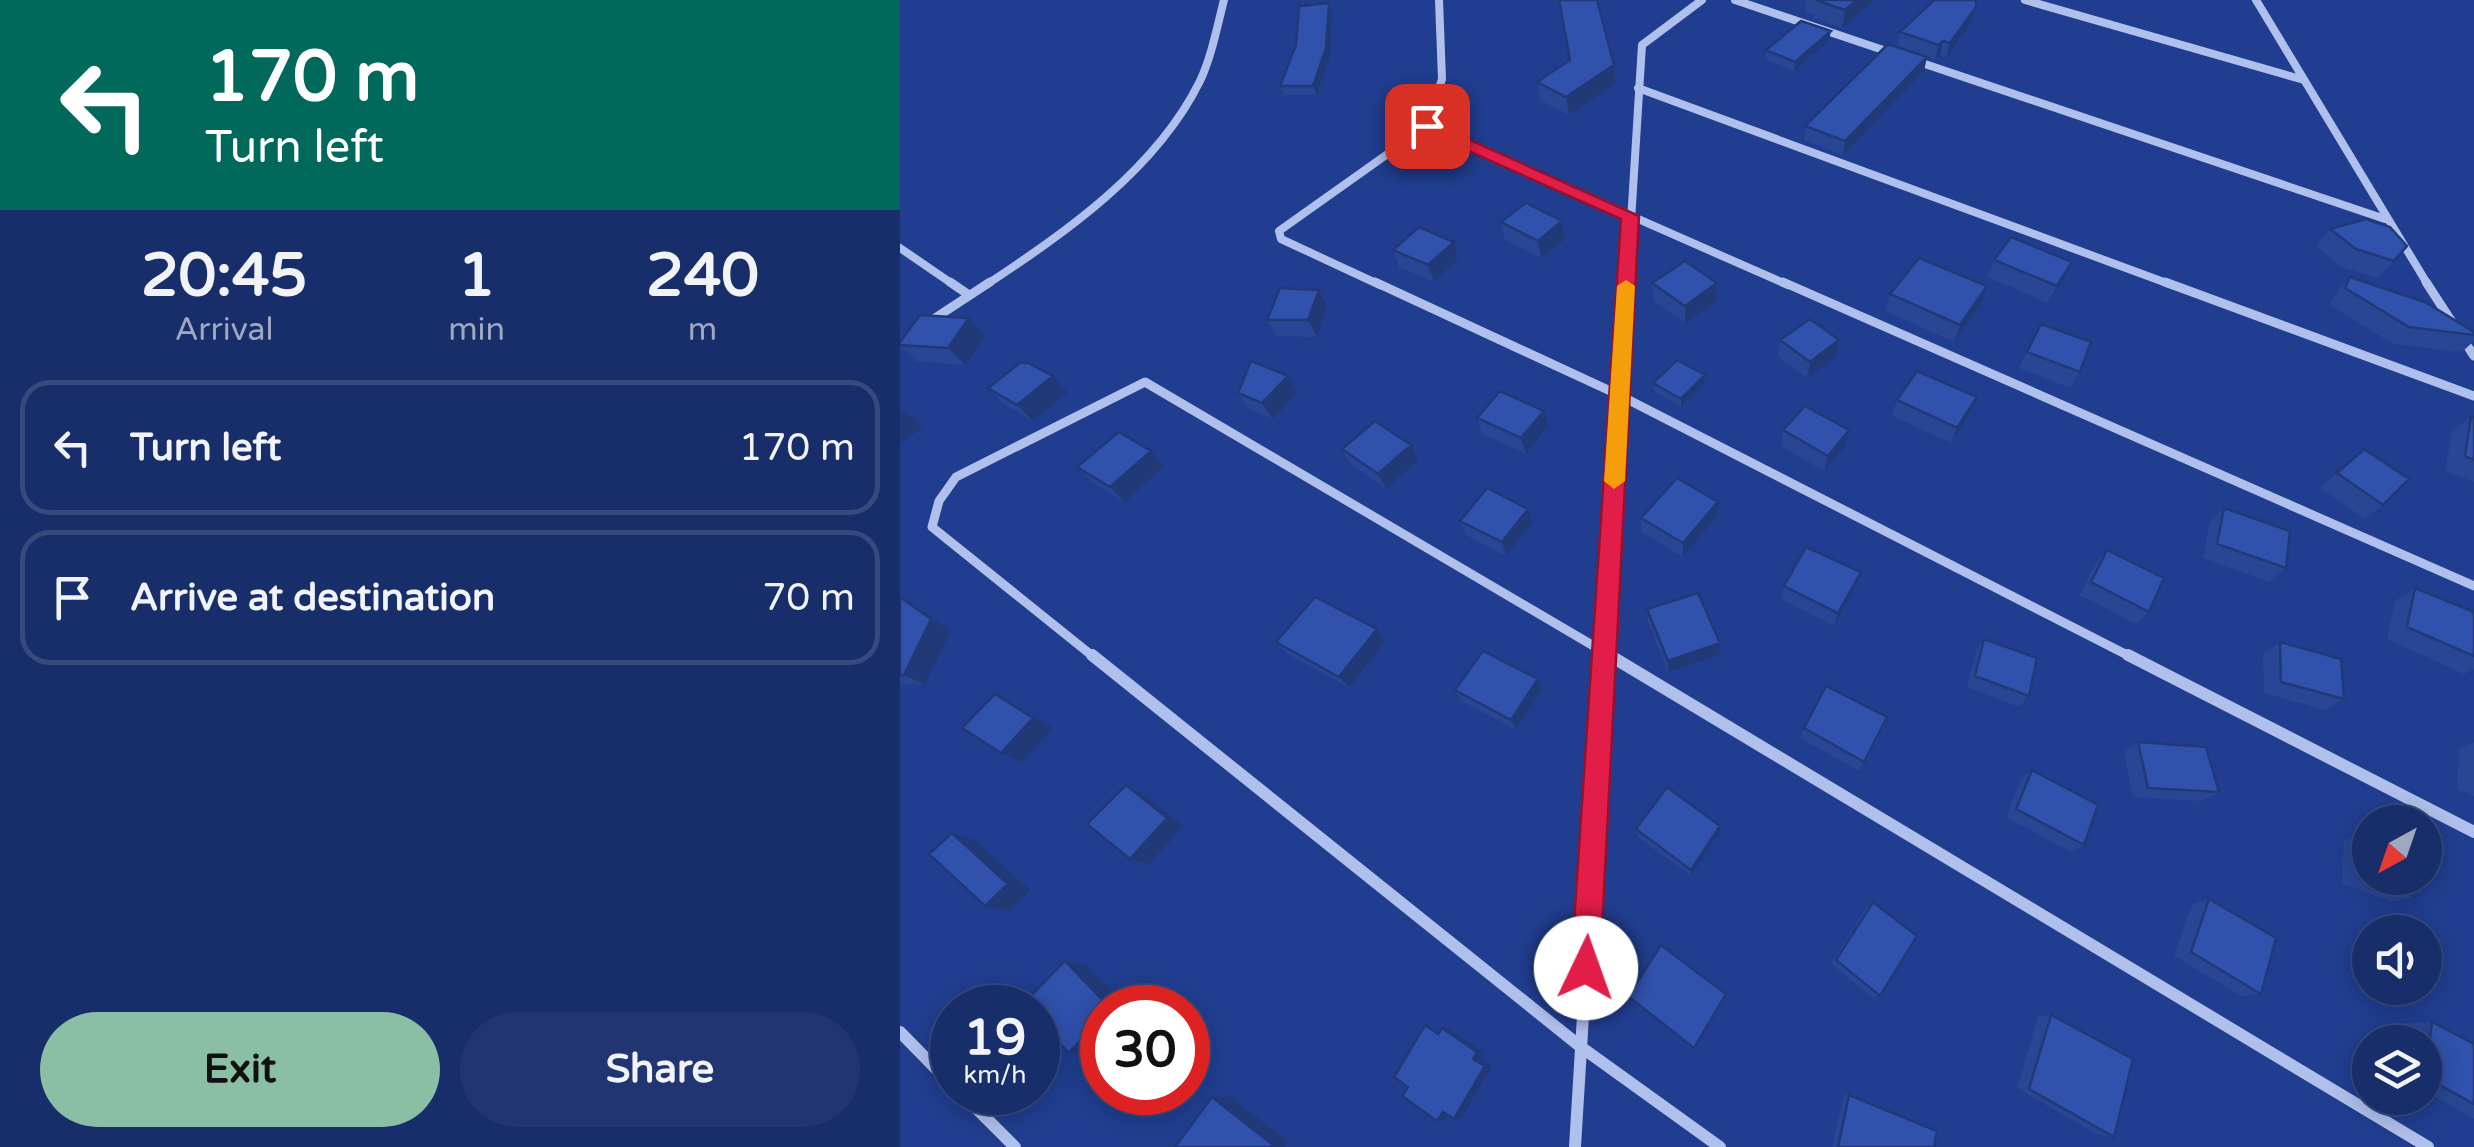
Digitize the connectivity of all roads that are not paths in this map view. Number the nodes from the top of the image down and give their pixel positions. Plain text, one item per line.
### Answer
1 (1224, 0) edge
2 (1439, 0) edge
3 (1702, 0) edge
4 (1734, 0) edge
5 (2025, 0) edge
6 (2256, 0) edge
7 (2304, 80) junction
8 (1638, 88) junction
9 (1427, 126) junction
10 (1630, 216) junction
11 (2385, 218) junction
12 (900, 248) edge
13 (969, 295) junction
14 (914, 332) edge
15 (2474, 356) edge
16 (1619, 394) junction
17 (2474, 396) edge
18 (2474, 586) edge
19 (1604, 652) junction
20 (2474, 832) edge
21 (900, 1032) edge
22 (1581, 1047) junction
23 (930, 1063) edge
24 (983, 1115) edge
25 (1014, 1147) edge
26 (1575, 1147) edge
27 (1720, 1147) edge
28 (2428, 1147) edge

1 - 13 street
2 - 9 street
3 - 8 street
4 - 11 street
5 - 7 street
6 - 7 street
7 - 11 street
8 - 10 street
8 - 17 street
9 - 10 street
9 - 16 street
10 - 16 street
10 - 18 street
11 - 15 street
12 - 13 street
13 - 14 street
16 - 19 street
16 - 20 street
19 - 22 street
19 - 22 street
19 - 28 street
21 - 23 street
22 - 26 street
22 - 27 street
24 - 25 street

